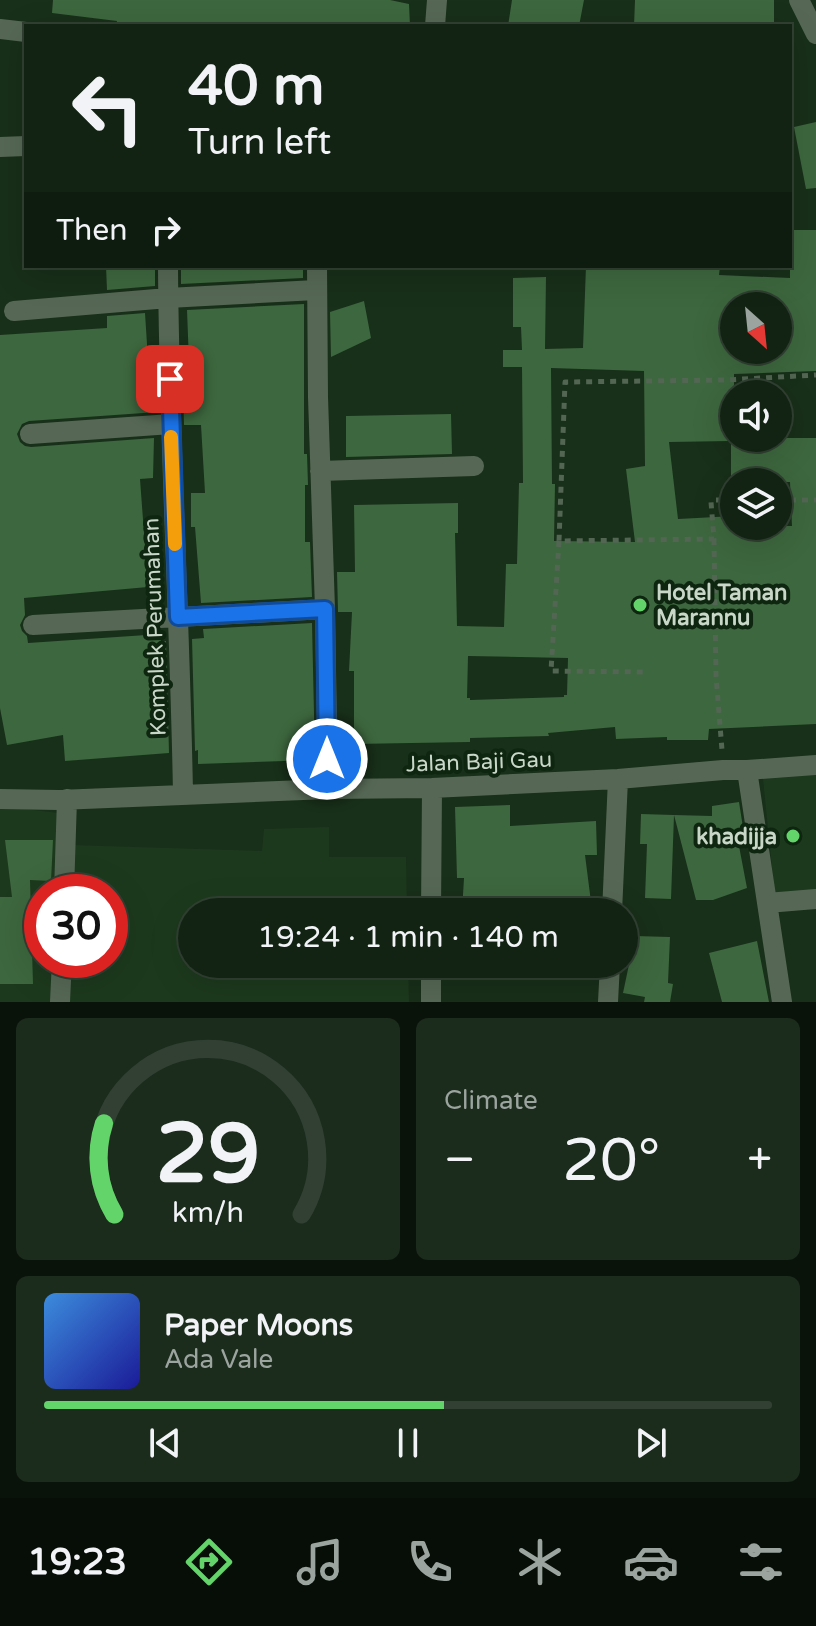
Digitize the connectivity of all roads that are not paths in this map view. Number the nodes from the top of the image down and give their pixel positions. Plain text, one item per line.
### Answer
1 (437, 0) edge
2 (799, 0) edge
3 (435, 24) edge
4 (0, 29) edge
5 (24, 32) edge
6 (816, 34) edge
7 (24, 146) edge
8 (0, 147) edge
9 (168, 268) edge
10 (317, 268) edge
11 (316, 290) junction
12 (168, 298) junction
13 (14, 311) dead end
14 (171, 424) junction
15 (30, 434) dead end
16 (474, 466) dead end
17 (320, 471) junction
18 (325, 609) junction
19 (178, 617) junction
20 (33, 625) dead end
21 (816, 765) edge
22 (747, 770) junction
23 (618, 779) junction
24 (432, 788) junction
25 (328, 789) junction
26 (183, 794) junction
27 (0, 799) edge
28 (67, 799) junction
29 (65, 874) edge
30 (431, 898) edge
31 (613, 898) edge
32 (816, 899) edge
33 (767, 903) junction
34 (61, 978) edge
35 (431, 978) edge
36 (609, 978) edge
37 (60, 1002) edge
38 (431, 1002) edge
39 (608, 1002) edge
40 (782, 1002) edge

1 - 3 street
2 - 6 street
4 - 5 street
7 - 8 street
9 - 12 street, Komplek Perumahan
10 - 11 street
11 - 12 street
11 - 17 street
12 - 13 street
12 - 14 street, Komplek Perumahan
14 - 15 street
14 - 19 street, Komplek Perumahan
16 - 17 street
17 - 18 street
18 - 19 street
18 - 25 street
19 - 20 street
19 - 26 street, Komplek Perumahan
21 - 22 street, Jalan Baji Gau
22 - 23 street, Jalan Baji Gau
22 - 33 street
23 - 24 street, Jalan Baji Gau
23 - 31 street
24 - 25 street, Jalan Baji Gau
24 - 30 street
25 - 26 street, Jalan Baji Gau
26 - 28 street, Jalan Baji Gau
27 - 28 street, Jalan Baji Gau
28 - 29 street
32 - 33 street
33 - 40 street
34 - 37 street
35 - 38 street
36 - 39 street

